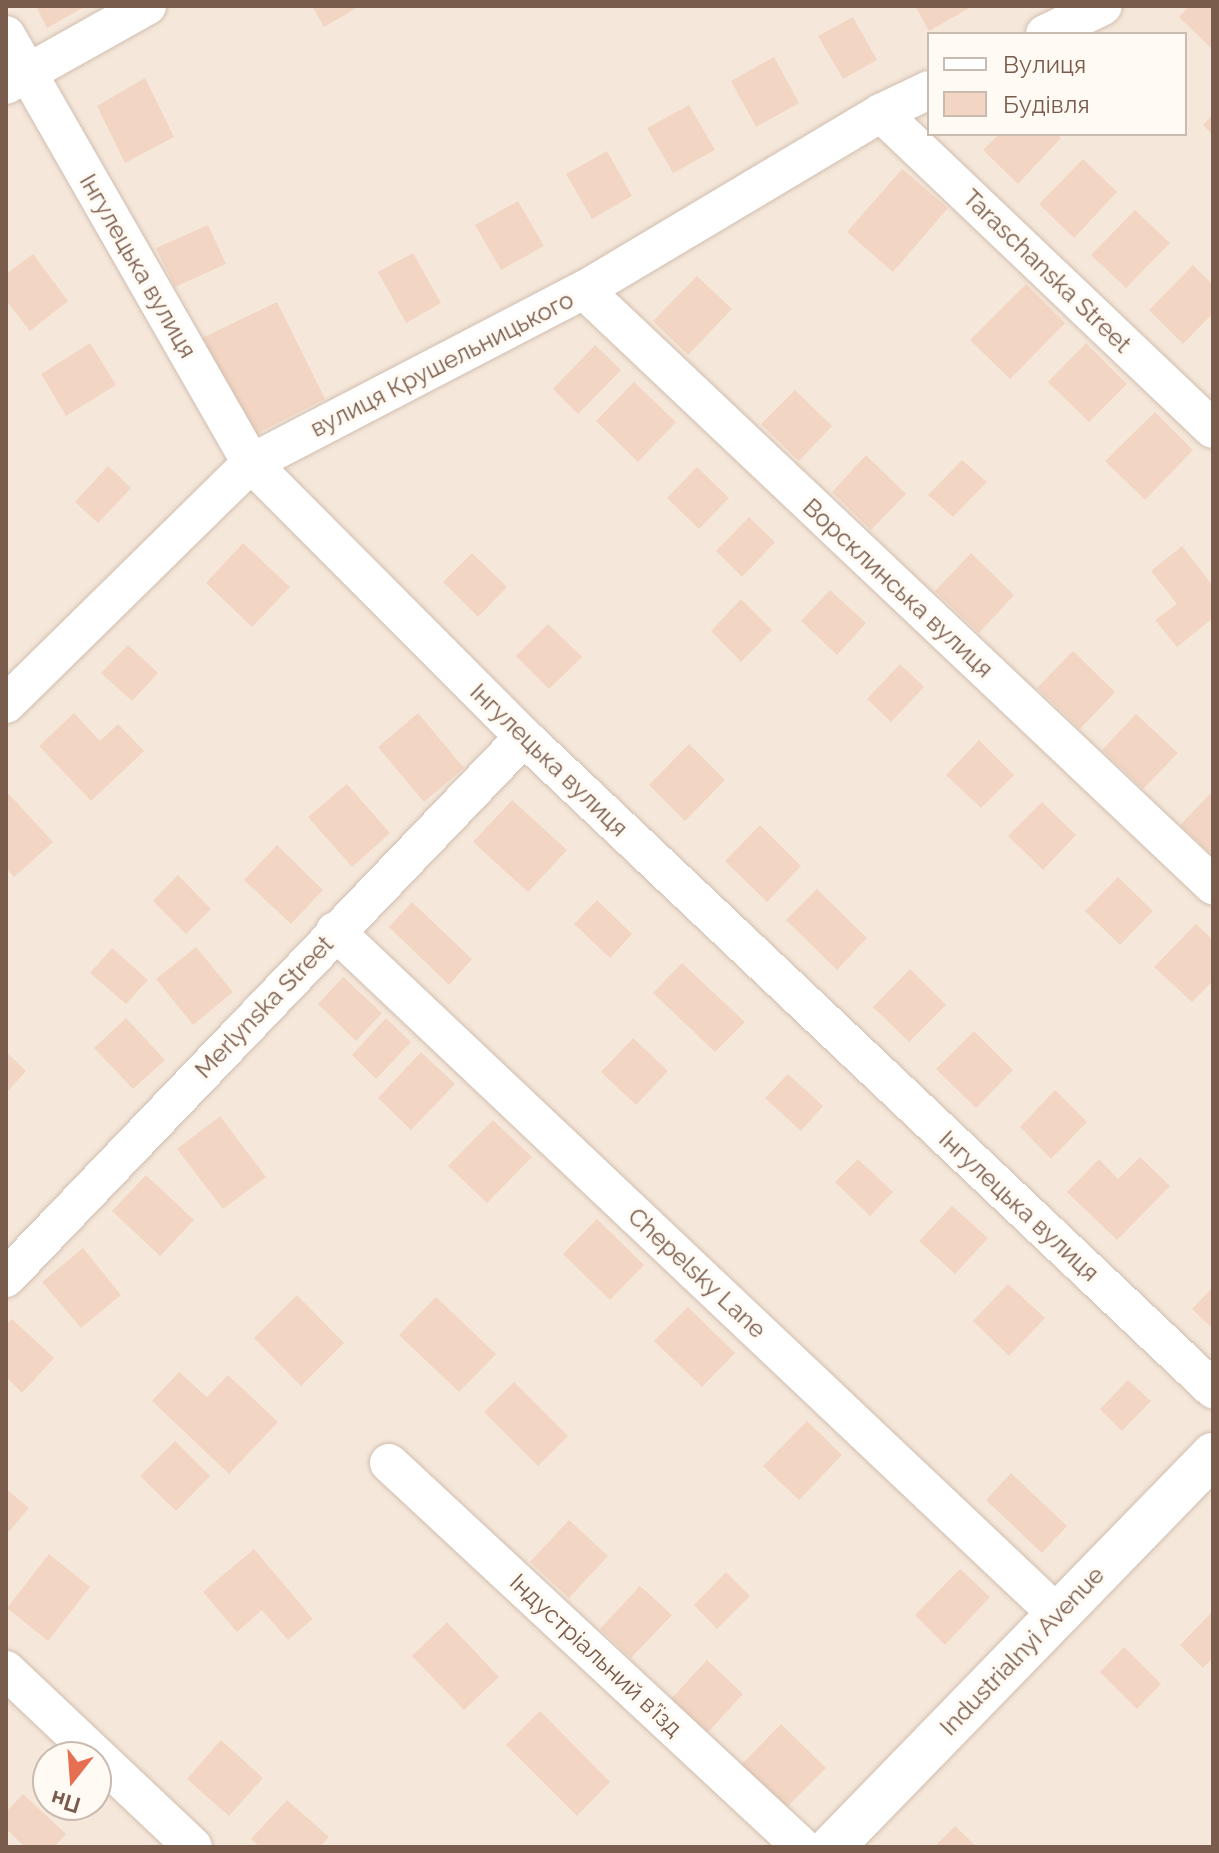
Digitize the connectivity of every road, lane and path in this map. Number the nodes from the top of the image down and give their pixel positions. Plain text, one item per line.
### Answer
1 (147, 6) edge
2 (1103, 6) edge
3 (1049, 32) edge
4 (6, 35) edge
5 (17, 79) edge
6 (927, 91) edge
7 (881, 113) junction
8 (584, 290) junction
9 (1213, 429) edge
10 (251, 463) junction
11 (6, 704) edge
12 (524, 737) junction
13 (1213, 885) edge
14 (335, 931) junction
15 (6, 1278) edge
16 (1213, 1389) edge
17 (1213, 1455) edge
18 (389, 1463) dead end
19 (1058, 1615) junction
20 (6, 1670) edge
21 (193, 1847) edge
22 (802, 1847) edge
23 (832, 1847) edge

1 - 5 street
2 - 3 street
4 - 5 street, Інгулецька вулиця
5 - 10 street, Інгулецька вулиця
6 - 7 street, вулиця Крушельницького
7 - 8 street, вулиця Крушельницького
7 - 9 street, Taraschanska Street
8 - 10 street, вулиця Крушельницького
8 - 13 street, Ворсклинська вулиця
10 - 11 street, вулиця Крушельницького
10 - 12 street, Інгулецька вулиця
12 - 14 street, Merlynska Street
12 - 16 street, Інгулецька вулиця
14 - 15 street, Merlynska Street
14 - 19 street, Chepelsky Lane
17 - 19 street, Industrialnyi Avenue
18 - 22 street, Індустріальний в’їзд
19 - 23 street, Industrialnyi Avenue
20 - 21 street

